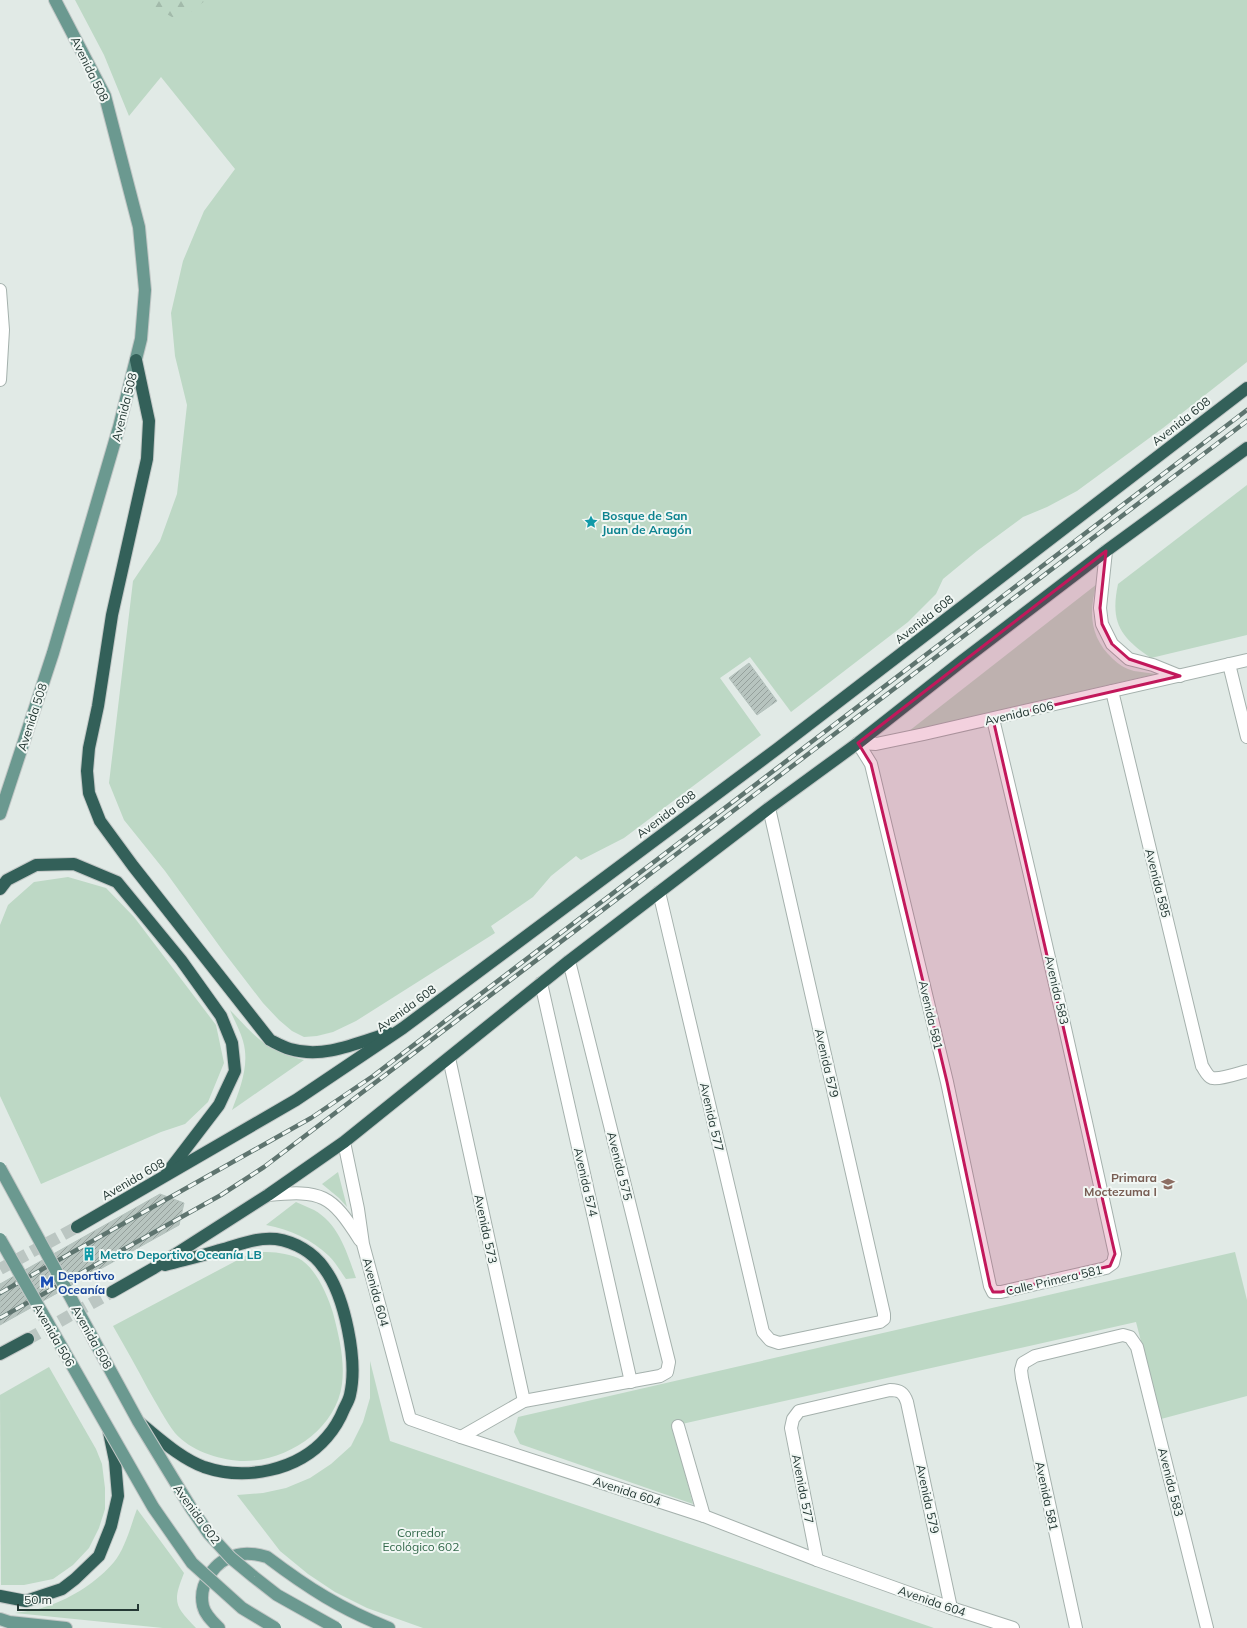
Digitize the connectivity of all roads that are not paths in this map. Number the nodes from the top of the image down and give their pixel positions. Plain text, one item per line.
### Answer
1 (55, 0) edge
2 (0, 290) edge
3 (136, 360) junction
4 (0, 380) edge
5 (1247, 388) edge
6 (1247, 448) edge
7 (1106, 551) junction
8 (1247, 660) edge
9 (1229, 664) junction
10 (1180, 676) junction
11 (1112, 692) junction
12 (993, 719) junction
13 (1247, 737) edge
14 (858, 743) junction
15 (769, 808) junction
16 (0, 814) edge
17 (0, 889) edge
18 (659, 892) junction
19 (569, 961) junction
20 (541, 983) junction
21 (403, 1028) junction
22 (449, 1058) junction
23 (1247, 1071) edge
24 (344, 1142) junction
25 (0, 1168) edge
26 (164, 1178) junction
27 (268, 1195) junction
28 (77, 1227) tunnel mouth
29 (0, 1239) edge
30 (363, 1244) junction
31 (1113, 1263) joint
32 (154, 1268) junction
33 (112, 1292) tunnel mouth
34 (993, 1292) joint
35 (1130, 1337) joint
36 (28, 1339) tunnel mouth
37 (770, 1340) joint
38 (0, 1354) edge
39 (631, 1382) junction
40 (524, 1401) junction
41 (793, 1419) joint
42 (138, 1421) junction
43 (678, 1426) dead end
44 (109, 1431) junction
45 (460, 1437) junction
46 (704, 1516) junction
47 (817, 1560) junction
48 (0, 1596) edge
49 (951, 1608) junction
50 (0, 1619) edge
51 (66, 1628) edge
52 (219, 1628) edge
53 (275, 1628) edge
54 (336, 1628) edge
55 (389, 1628) edge
56 (1013, 1628) edge
57 (1076, 1628) edge
58 (1208, 1628) edge

1 - 3 main road, Avenida 508
2 - 4 street
3 - 16 main road, Avenida 508
3 - 21 highway
5 - 21 highway, Avenida 608
6 - 7 highway
7 - 10 street
7 - 14 highway
8 - 9 street, Avenida 606
9 - 10 street, Avenida 606
9 - 13 street
10 - 11 street, Avenida 606
11 - 12 street, Avenida 606
11 - 23 street, Avenida 585
12 - 14 street, Avenida 606
12 - 31 street, Avenida 583
14 - 15 highway
14 - 34 street, Avenida 581
15 - 18 highway
15 - 37 street, Avenida 579
17 - 26 highway
18 - 19 highway
18 - 37 street, Avenida 577
19 - 20 highway
19 - 39 street, Avenida 575
20 - 22 highway
20 - 39 street, Avenida 574
21 - 26 highway, Avenida 608
22 - 24 highway
22 - 40 street, Avenida 573
24 - 27 highway
24 - 30 street, Avenida 604
25 - 42 main road, Avenida 508, bridge
26 - 28 highway, Avenida 608
27 - 30 street, Avenida 604
27 - 32 highway
29 - 44 main road, Avenida 506, bridge
30 - 45 street, Avenida 604
31 - 34 street, Calle Primera 581
32 - 33 highway
32 - 42 highway
35 - 57 street, Avenida 581
35 - 58 street, Avenida 583
36 - 38 highway
39 - 40 street
40 - 45 street
41 - 47 street, Avenida 577
41 - 49 street, Avenida 579
42 - 54 main road, Avenida 602, bridge
43 - 46 street
44 - 48 highway
44 - 53 main road, bridge
45 - 46 street, Avenida 604
46 - 47 street, Avenida 604
47 - 49 street, Avenida 604
49 - 56 street, Avenida 604
50 - 51 main road
52 - 55 main road

